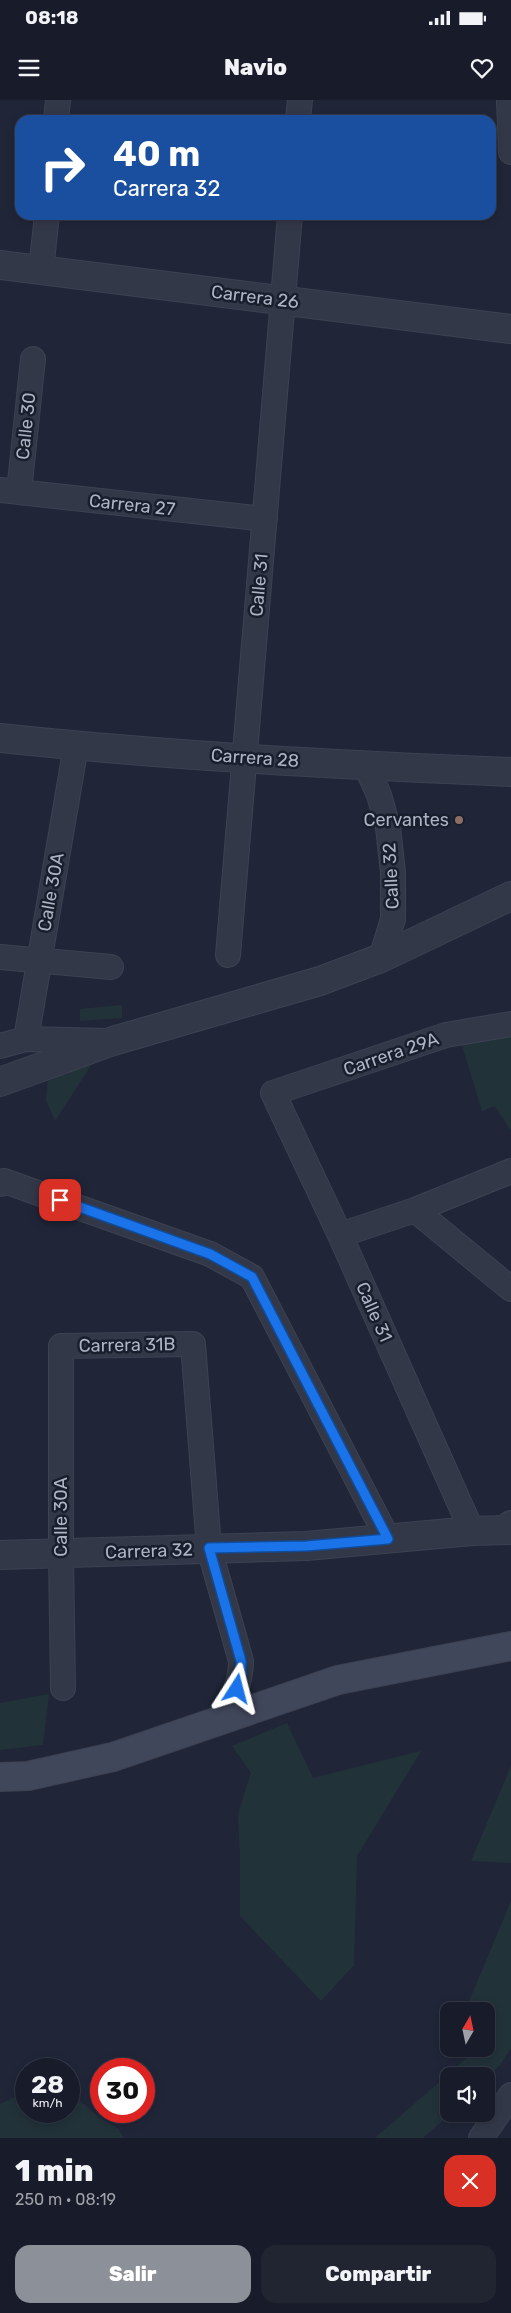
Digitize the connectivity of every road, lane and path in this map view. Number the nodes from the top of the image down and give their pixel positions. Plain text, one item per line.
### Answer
1 (58, 100) edge
2 (300, 100) edge
3 (509, 100) edge
4 (56, 115) edge
5 (298, 115) edge
6 (511, 152) edge
7 (46, 220) edge
8 (290, 220) edge
9 (0, 265) edge
10 (41, 270) junction
11 (283, 301) junction
12 (511, 329) edge
13 (33, 359) dead end
14 (9, 491) edge
15 (265, 519) junction
16 (0, 738) edge
17 (76, 746) junction
18 (245, 758) junction
19 (366, 766) junction
20 (511, 772) edge
21 (511, 896) edge
22 (228, 955) dead end
23 (0, 957) edge
24 (381, 958) junction
25 (39, 960) junction
26 (112, 967) dead end
27 (511, 1024) edge
28 (26, 1039) junction
29 (112, 1041) junction
30 (0, 1046) edge
31 (0, 1082) edge
32 (273, 1093) joint
33 (511, 1171) edge
34 (2, 1182) edge
35 (415, 1210) junction
36 (340, 1234) junction
37 (511, 1289) edge
38 (61, 1346) joint
39 (509, 1528) edge
40 (472, 1531) junction
41 (388, 1539) junction
42 (209, 1548) junction
43 (61, 1554) junction
44 (0, 1555) edge
45 (511, 1646) edge
46 (63, 1688) dead end
47 (224, 1720) junction
48 (0, 1776) edge
49 (510, 2100) edge
50 (482, 2138) edge

1 - 4 street
2 - 5 street
3 - 6 street
7 - 10 street
8 - 11 street, Calle 31
9 - 10 street, Carrera 26
10 - 11 street, Carrera 26
11 - 12 street, Carrera 26
11 - 15 street, Calle 31
13 - 14 street, Calle 30
14 - 15 street, Carrera 27
15 - 18 street, Calle 31
16 - 17 street, Carrera 28
17 - 18 street, Carrera 28
17 - 25 street, Calle 30A
18 - 19 street, Carrera 28
18 - 22 street, Calle 31
19 - 20 street, Carrera 28
19 - 24 street, Calle 32
21 - 24 street
23 - 25 street
24 - 29 street
25 - 26 street
25 - 28 street, Calle 30A
27 - 32 street, Carrera 29A
28 - 29 street
28 - 30 street
29 - 31 street
32 - 36 street, Calle 31
33 - 35 street
34 - 41 street
35 - 36 street
35 - 37 street
36 - 40 street, Calle 31
38 - 42 street, Carrera 31B
38 - 43 street, Calle 30A
39 - 40 street, Carrera 32
40 - 41 street, Carrera 32
41 - 42 street, Carrera 32
42 - 43 street, Carrera 32
42 - 47 street
43 - 44 street, Carrera 32
43 - 46 street, Calle 30A
45 - 47 main road
47 - 48 main road
49 - 50 street

